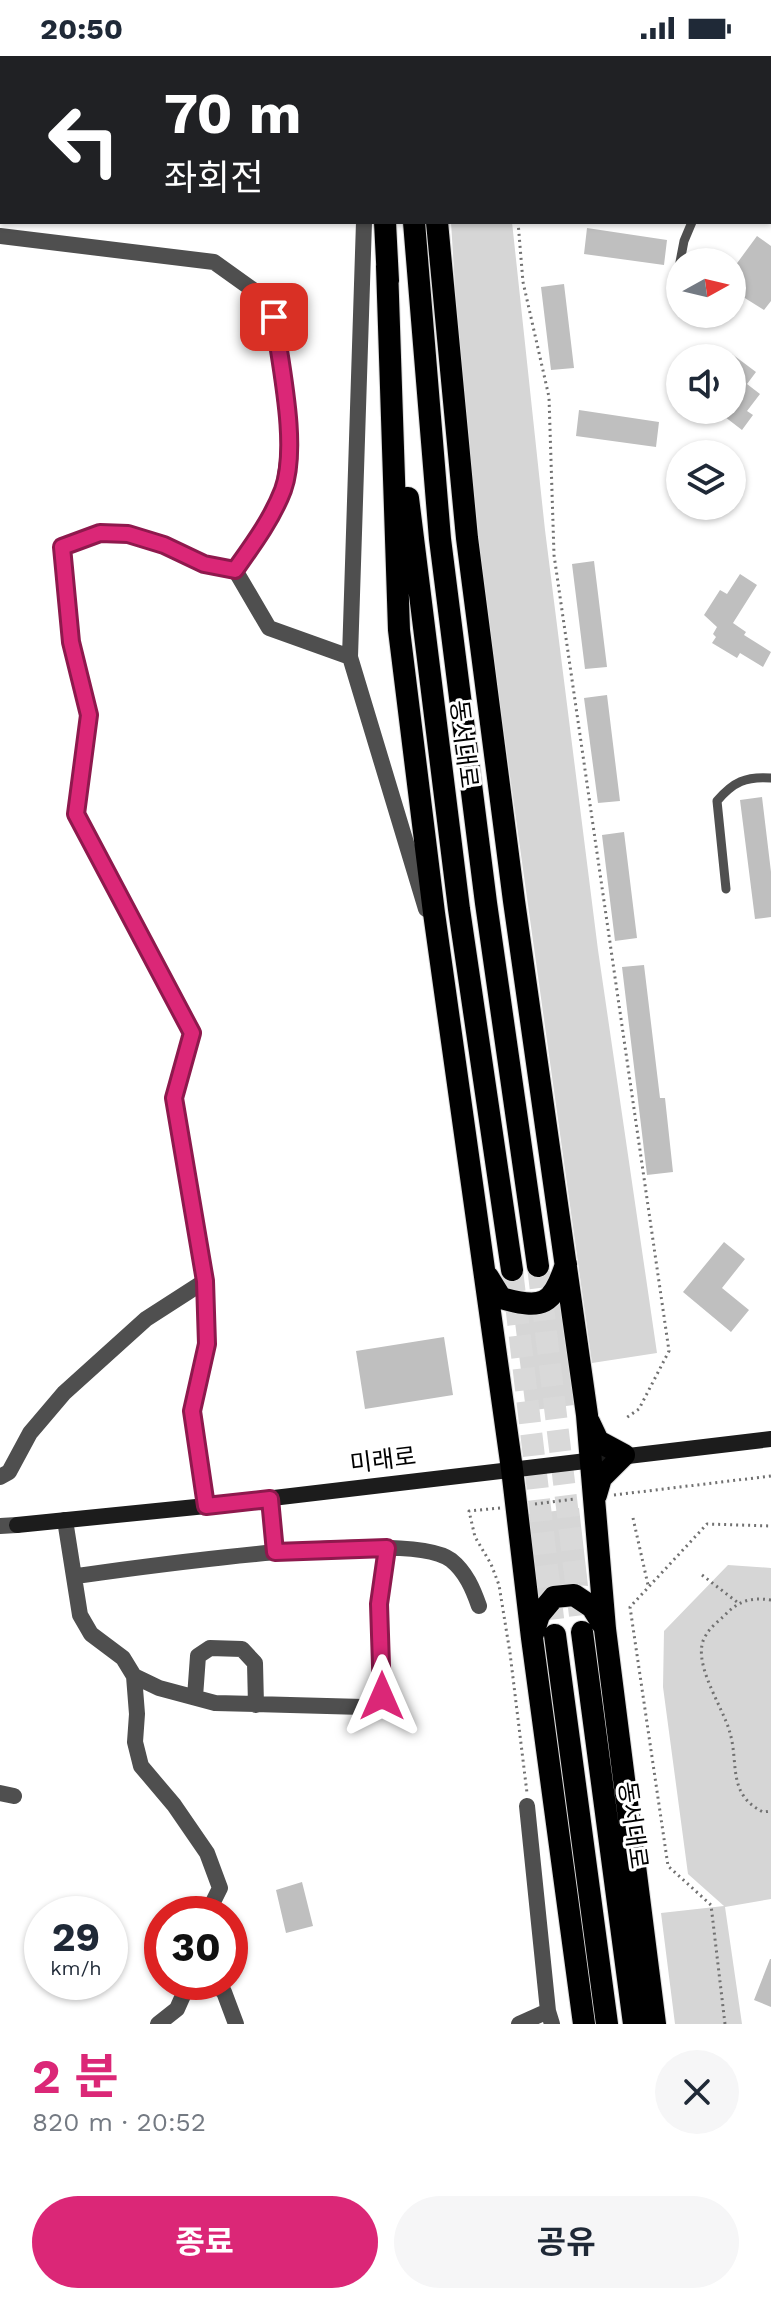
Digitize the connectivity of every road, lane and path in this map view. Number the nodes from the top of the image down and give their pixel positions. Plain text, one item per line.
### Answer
1 (364, 224) edge
2 (385, 224) edge
3 (414, 224) edge
4 (437, 224) edge
5 (518, 224) edge
6 (691, 224) edge
7 (0, 236) edge
8 (683, 248) edge
9 (387, 266) junction
10 (235, 570) junction
11 (350, 657) junction
12 (771, 778) edge
13 (726, 889) dead end
14 (441, 960) junction
15 (567, 1262) junction
16 (538, 1266) tunnel mouth
17 (512, 1270) tunnel mouth
18 (485, 1272) junction
19 (205, 1281) junction
20 (587, 1415) junction
21 (626, 1418) dead end
22 (771, 1439) edge
23 (624, 1455) junction
24 (591, 1459) junction
25 (512, 1469) junction
26 (771, 1476) edge
27 (0, 1477) edge
28 (270, 1499) junction
29 (595, 1501) junction
30 (532, 1504) dead end
31 (206, 1506) junction
32 (500, 1508) dead end
33 (633, 1518) dead end
34 (65, 1520) junction
35 (8, 1526) edge
36 (771, 1526) edge
37 (387, 1548) junction
38 (275, 1552) junction
39 (702, 1575) dead end
40 (75, 1576) junction
41 (649, 1587) junction
42 (771, 1600) edge
43 (737, 1602) junction
44 (479, 1606) dead end
45 (605, 1629) junction
46 (582, 1632) tunnel mouth
47 (555, 1635) tunnel mouth
48 (532, 1638) junction
49 (134, 1676) junction
50 (195, 1697) junction
51 (256, 1705) junction
52 (528, 1803) joint
53 (771, 1811) edge
54 (216, 1896) edge
55 (181, 2000) edge
56 (227, 2000) edge
57 (550, 2018) edge
58 (158, 2024) edge
59 (236, 2024) edge
60 (519, 2024) edge
61 (584, 2024) edge
62 (607, 2024) edge
63 (634, 2024) edge
64 (655, 2024) edge
65 (725, 2024) edge

1 - 11 street
2 - 9 highway, 동서대로
3 - 16 highway, 동서대로
4 - 15 highway
5 - 21 path
6 - 8 lane
7 - 10 street
9 - 14 highway
9 - 17 highway, 동서대로
10 - 11 street
10 - 19 street
11 - 14 street
12 - 13 lane
14 - 18 highway
15 - 18 highway
15 - 20 highway
18 - 25 highway
19 - 27 street
19 - 31 street
20 - 23 highway
20 - 24 highway
22 - 23 main road, 미래로
23 - 24 main road, 미래로
23 - 29 highway
24 - 25 main road, 미래로
24 - 29 highway
25 - 28 main road, 미래로
25 - 48 highway
26 - 29 path
28 - 31 main road, 미래로
28 - 38 street
29 - 30 path
29 - 45 highway
31 - 34 main road, 미래로
32 - 52 path
33 - 41 path
34 - 35 main road, 미래로
34 - 40 street
36 - 41 path
37 - 38 street
37 - 44 street
37 - 51 street
38 - 40 street
39 - 43 path
40 - 49 street
41 - 65 path
42 - 43 path
43 - 53 path
45 - 48 highway
45 - 64 highway
46 - 63 highway, 동서대로
47 - 62 highway
48 - 61 highway
49 - 50 street
49 - 54 street
50 - 51 street
50 - 51 street
52 - 57 street
55 - 58 street
56 - 59 street
57 - 60 street

